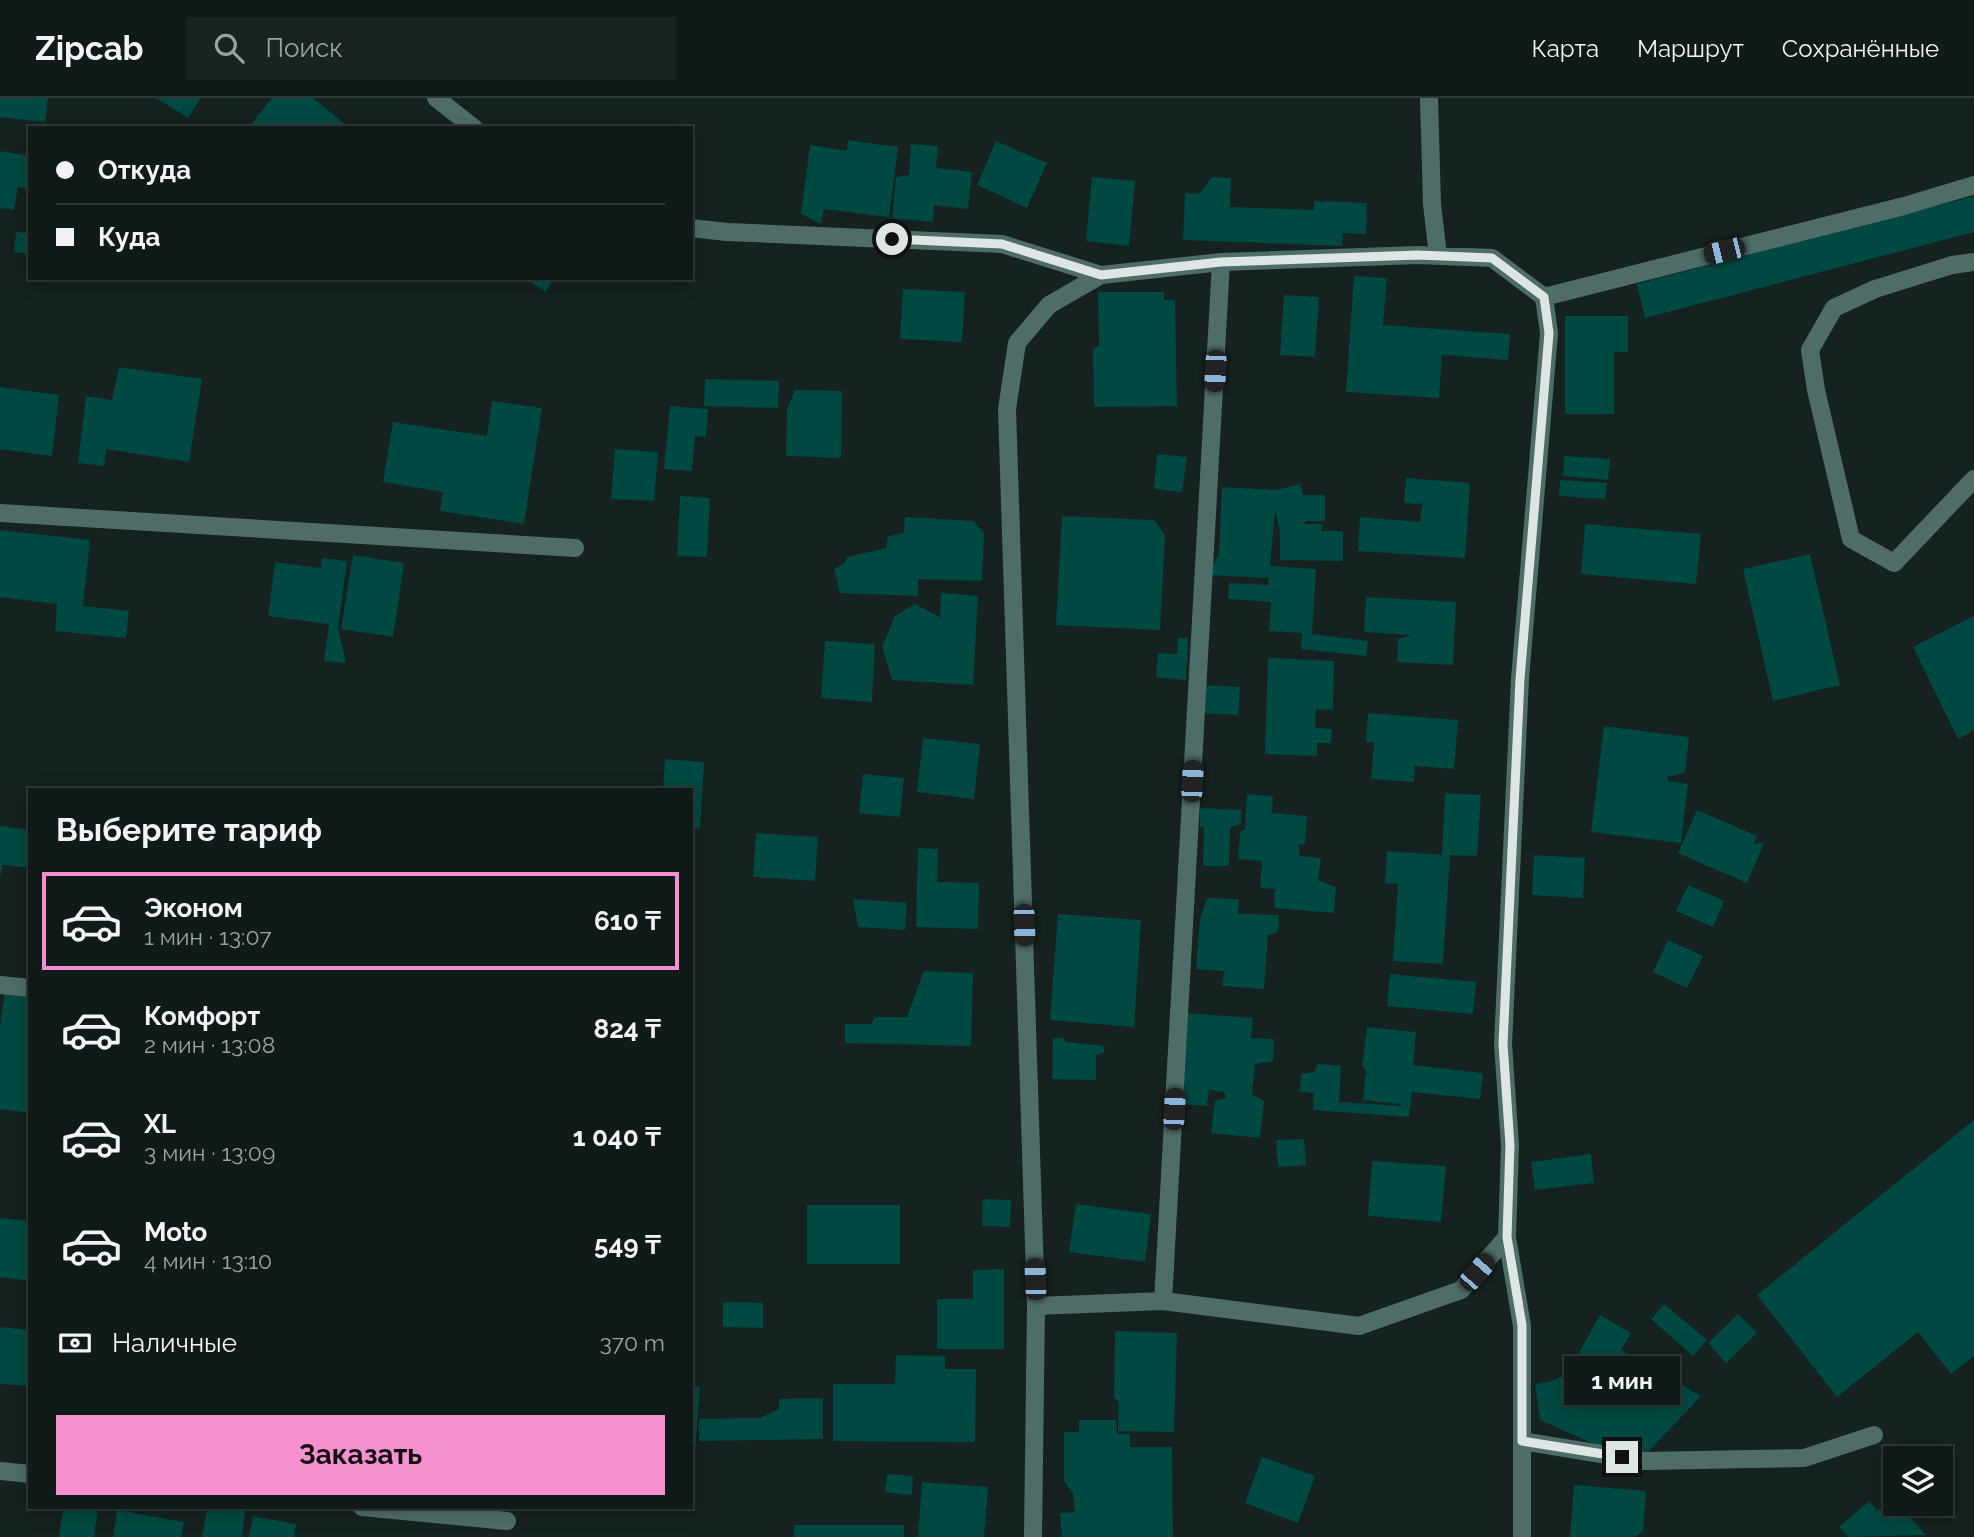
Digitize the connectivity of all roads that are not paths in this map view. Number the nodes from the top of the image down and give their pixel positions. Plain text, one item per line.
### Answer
1 (436, 98) edge
2 (1429, 98) edge
3 (471, 126) edge
4 (1974, 185) edge
5 (693, 228) edge
6 (1438, 256) junction
7 (1221, 262) junction
8 (1974, 262) edge
9 (1101, 275) junction
10 (1544, 297) junction
11 (1974, 479) edge
12 (0, 513) edge
13 (575, 548) dead end
14 (0, 985) edge
15 (28, 988) edge
16 (1507, 1237) junction
17 (1163, 1301) junction
18 (1036, 1306) junction
19 (1874, 1435) dead end
20 (1522, 1441) junction
21 (0, 1471) edge
22 (28, 1474) edge
23 (383, 1509) edge
24 (508, 1521) dead end
25 (1033, 1537) edge
26 (1522, 1537) edge

1 - 3 street
2 - 6 street
4 - 10 street
5 - 9 street
6 - 7 street
6 - 10 street
7 - 9 street
7 - 17 street
8 - 11 street
9 - 18 street
10 - 16 street
12 - 13 street
14 - 15 street
16 - 17 street
16 - 20 street
17 - 18 street
18 - 25 street
19 - 20 street
20 - 26 street
21 - 22 street
23 - 24 street

